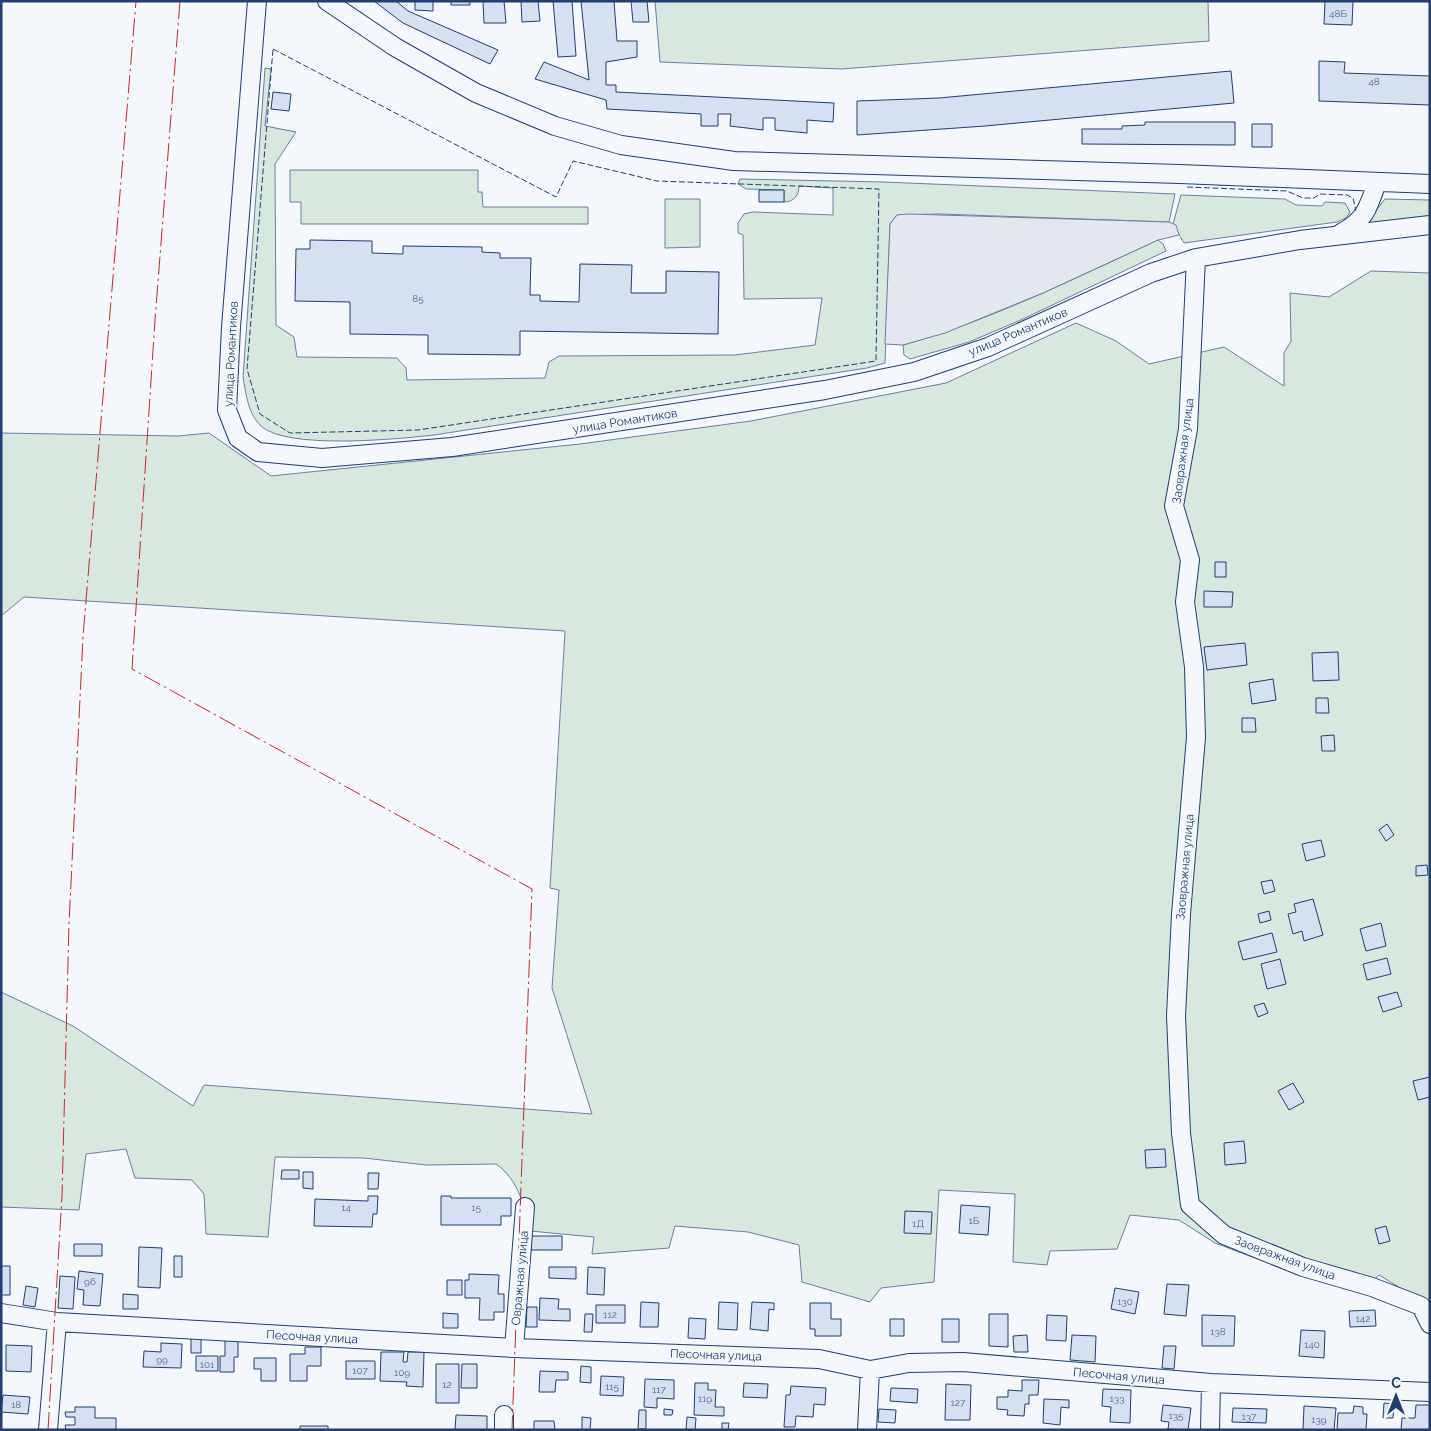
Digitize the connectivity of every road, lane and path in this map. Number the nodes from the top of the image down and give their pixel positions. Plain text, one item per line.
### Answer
1 (257, 1) edge
2 (327, 1) edge
3 (1377, 182) junction
4 (1430, 184) edge
5 (1430, 225) edge
6 (1336, 236) junction
7 (1196, 258) junction
8 (525, 1207) dead end
9 (1, 1313) edge
10 (57, 1322) junction
11 (1430, 1324) edge
12 (514, 1348) junction
13 (870, 1370) junction
14 (1211, 1384) junction
15 (1430, 1392) edge
16 (48, 1430) edge
17 (867, 1430) edge
18 (1210, 1430) edge

1 - 7 street, улица Романтиков
2 - 3 street
3 - 4 street
3 - 6 street
5 - 6 street, улица Романтиков
6 - 7 street, улица Романтиков
7 - 11 street, Заовражная улица
8 - 12 street, Овражная улица
9 - 10 street, Песочная улица
10 - 12 street, Песочная улица
10 - 16 street
12 - 13 street, Песочная улица
13 - 14 street, Песочная улица
13 - 17 street
14 - 15 street, Песочная улица
14 - 18 street

